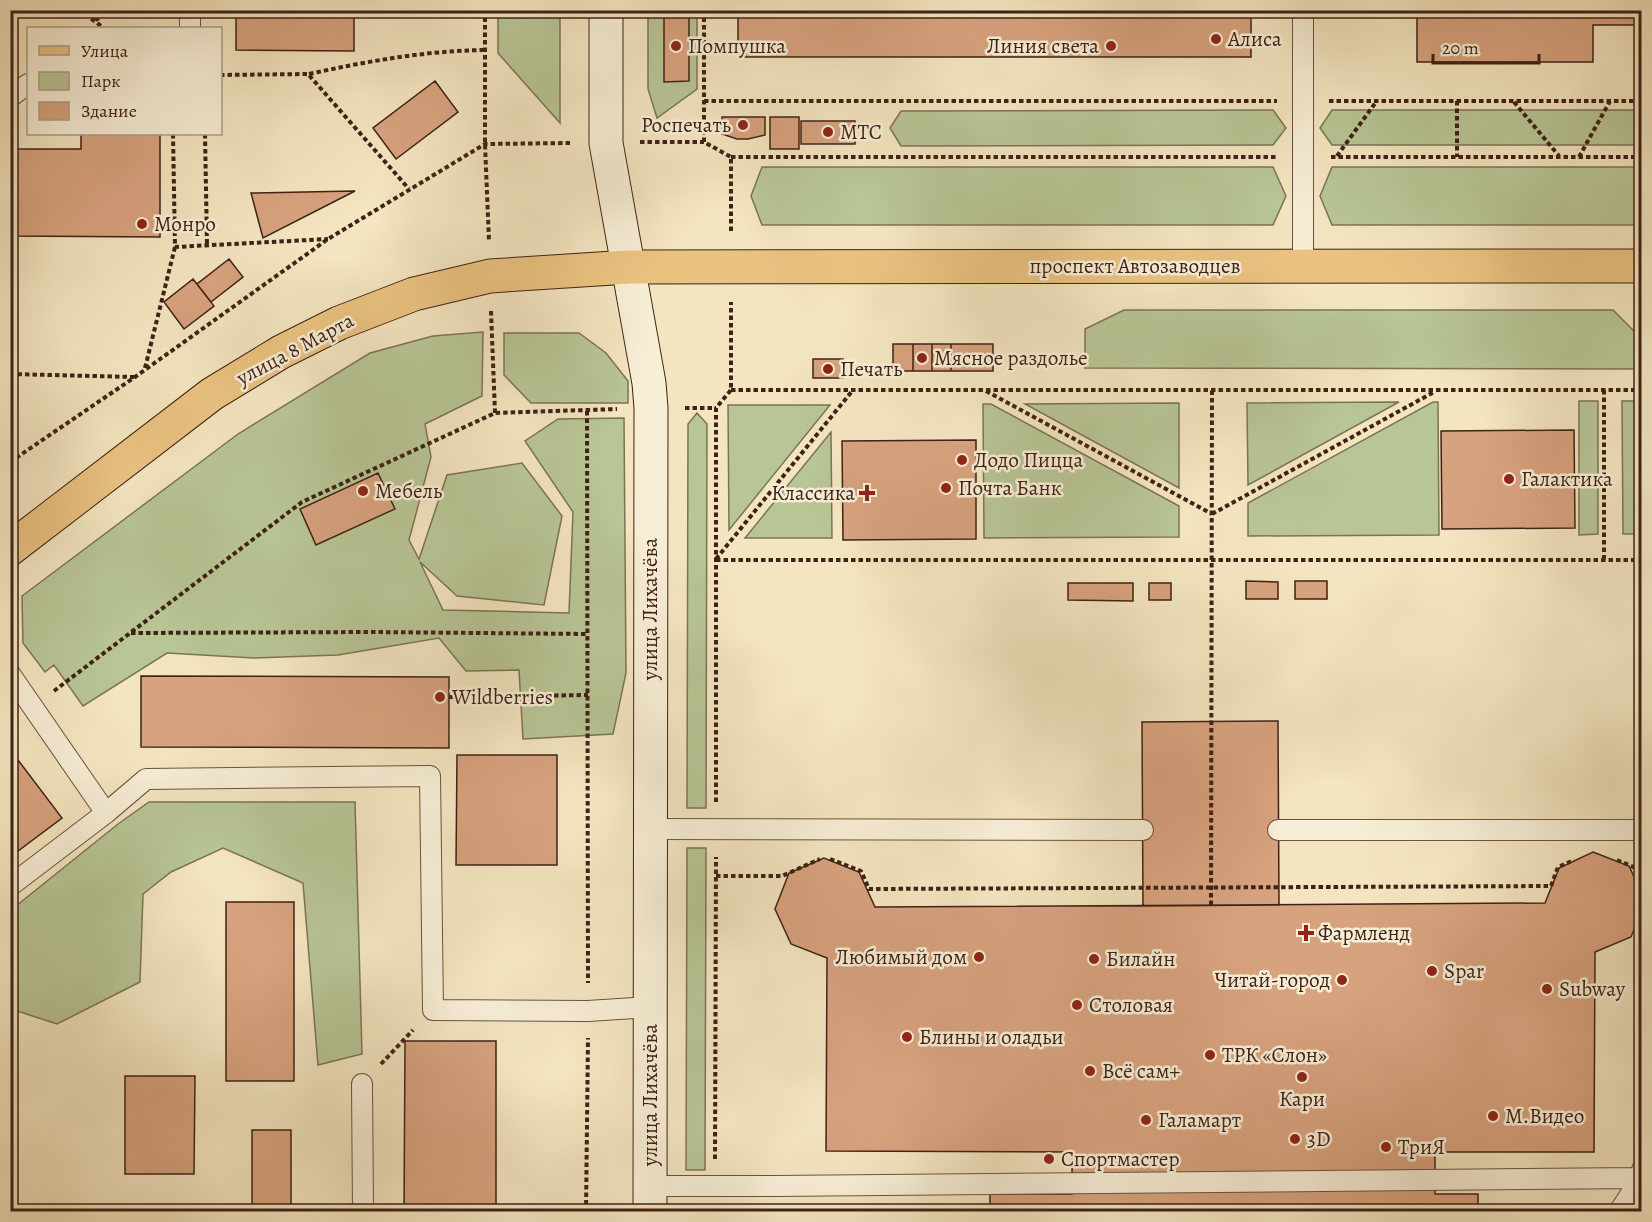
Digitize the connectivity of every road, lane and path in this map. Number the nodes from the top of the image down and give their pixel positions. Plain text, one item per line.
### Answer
1 (79, 10) edge
2 (93, 10) edge
3 (190, 10) edge
4 (485, 10) edge
5 (606, 10) edge
6 (704, 10) edge
7 (1304, 10) edge
8 (102, 27) edge
9 (190, 27) edge
10 (485, 50) junction
11 (308, 74) junction
12 (222, 75) edge
13 (27, 85) edge
14 (10, 97) edge
15 (704, 101) junction
16 (1304, 101) junction
17 (1377, 101) junction
18 (1457, 101) junction
19 (1514, 101) junction
20 (1610, 101) junction
21 (1641, 101) edge
22 (173, 135) edge
23 (205, 135) edge
24 (704, 142) junction
25 (606, 143) junction
26 (485, 144) junction
27 (730, 157) junction
28 (1304, 157) junction
29 (1337, 157) junction
30 (1457, 157) junction
31 (1559, 157) junction
32 (1579, 157) junction
33 (1641, 157) edge
34 (409, 189) junction
35 (328, 239) junction
36 (207, 245) junction
37 (175, 247) junction
38 (1304, 266) junction
39 (1641, 266) edge
40 (629, 267) junction
41 (730, 267) junction
42 (490, 276) junction
43 (145, 370) junction
44 (10, 374) edge
45 (135, 377) junction
46 (854, 390) junction
47 (984, 390) junction
48 (1212, 390) junction
49 (1437, 390) junction
50 (1604, 390) junction
51 (1641, 390) edge
52 (651, 408) junction
53 (716, 408) dead end
54 (587, 411) junction
55 (495, 413) junction
56 (10, 462) edge
57 (1212, 514) junction
58 (10, 549) edge
59 (1212, 560) junction
60 (1604, 560) junction
61 (1641, 560) edge
62 (130, 633) junction
63 (587, 634) junction
64 (10, 674) edge
65 (588, 695) junction
66 (449, 697) dead end
67 (33, 707) junction
68 (106, 813) junction
69 (650, 829) junction
70 (1143, 830) dead end
71 (1278, 830) dead end
72 (1641, 830) edge
73 (1576, 859) dead end
74 (1615, 860) dead end
75 (1641, 868) edge
76 (716, 876) dead end
77 (10, 886) edge
78 (1211, 887) junction
79 (1211, 905) dead end
80 (650, 1008) junction
81 (433, 1010) junction
82 (588, 1011) junction
83 (362, 1084) joint
84 (1641, 1174) edge
85 (650, 1199) edge
86 (363, 1212) edge
87 (586, 1212) edge
88 (1619, 1212) edge

1 - 8 path
2 - 8 path
3 - 9 lane
4 - 10 path
5 - 25 main road, улица Лихачёва
6 - 15 path
7 - 16 lane
10 - 11 path
10 - 26 path
11 - 12 path
11 - 34 path
13 - 14 lane
15 - 16 path
15 - 24 path
16 - 17 path
16 - 28 lane
17 - 18 path
17 - 29 path
18 - 19 path
18 - 30 path
19 - 20 path
19 - 31 path
20 - 21 path
20 - 32 path
22 - 37 path
23 - 36 path
24 - 25 path
24 - 27 path
25 - 26 path
25 - 40 main road, улица Лихачёва
26 - 34 path
26 - 42 path
27 - 28 path
27 - 41 path
28 - 29 path
28 - 38 lane
29 - 30 path
30 - 31 path
31 - 32 path
32 - 33 path
34 - 35 path
35 - 36 path
35 - 43 path
36 - 37 path
37 - 43 path
38 - 39 main road, проспект Автозаводцев
38 - 41 main road, проспект Автозаводцев
40 - 41 main road, проспект Автозаводцев
40 - 42 main road, улица 8 Марта
40 - 52 main road, улица Лихачёва
41 - 46 path
42 - 55 path
42 - 58 main road, улица 8 Марта
43 - 45 path
44 - 45 path
45 - 56 path
46 - 47 path
46 - 59 path
47 - 48 path
47 - 57 path
48 - 49 path
48 - 57 path
49 - 50 path
49 - 57 path
50 - 51 path
50 - 60 path
52 - 53 path
52 - 54 path
52 - 69 main road, улица Лихачёва
54 - 55 path
54 - 63 path
55 - 62 path
57 - 59 path
59 - 60 path
59 - 78 path
60 - 61 path
62 - 63 path
62 - 67 path
63 - 65 path
64 - 67 lane
65 - 66 path
65 - 82 path
67 - 68 lane
68 - 77 lane
68 - 81 lane
69 - 70 lane
69 - 80 main road, улица Лихачёва
71 - 72 lane
73 - 78 path
74 - 75 path
76 - 78 path
78 - 79 path
80 - 82 lane
80 - 85 main road, улица Лихачёва
81 - 82 lane
81 - 83 path
82 - 87 path
83 - 86 lane
84 - 85 lane
84 - 88 lane

